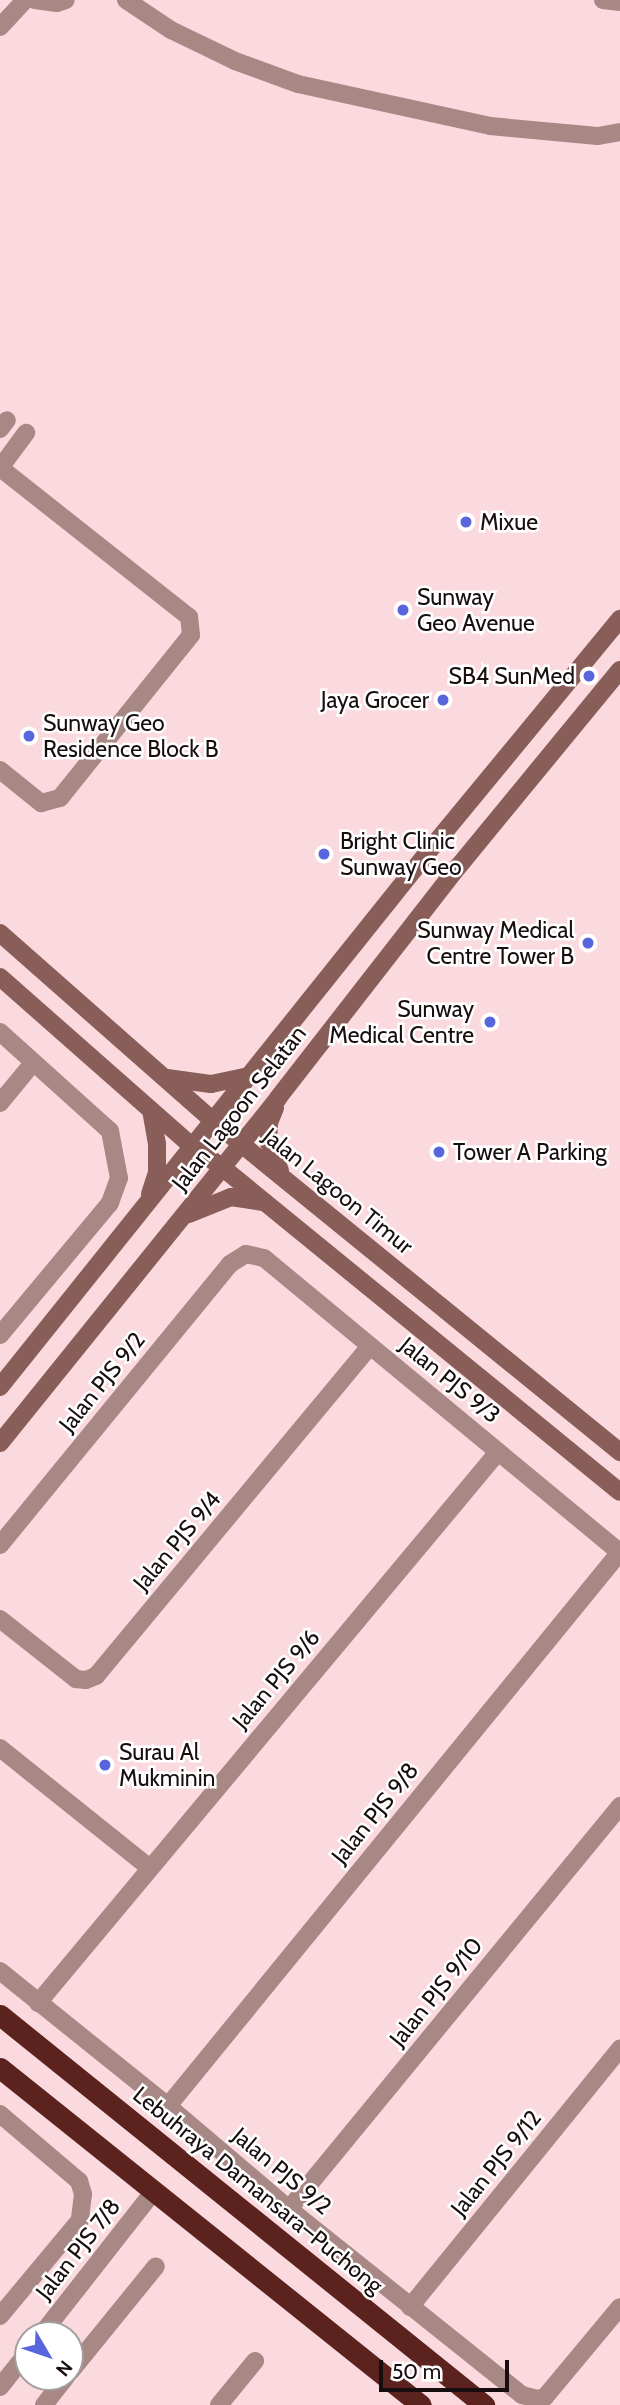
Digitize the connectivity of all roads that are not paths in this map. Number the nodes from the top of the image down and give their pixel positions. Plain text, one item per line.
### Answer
1 (25, 0) edge
2 (35, 0) edge
3 (66, 0) edge
4 (126, 0) edge
5 (603, 0) edge
6 (620, 2) edge
7 (0, 27) edge
8 (620, 132) edge
9 (26, 433) dead end
10 (620, 619) edge
11 (620, 670) edge
12 (0, 770) edge
13 (0, 933) edge
14 (0, 976) edge
15 (0, 1032) edge
16 (33, 1063) junction
17 (250, 1076) junction
18 (164, 1077) junction
19 (278, 1098) junction
20 (0, 1103) edge
21 (151, 1111) junction
22 (213, 1121) junction
23 (242, 1143) junction
24 (192, 1146) junction
25 (223, 1168) junction
26 (283, 1177) junction
27 (265, 1203) junction
28 (147, 1205) junction
29 (183, 1218) junction
30 (246, 1254) joint
31 (0, 1335) edge
32 (370, 1346) junction
33 (0, 1387) edge
34 (0, 1443) edge
35 (498, 1452) junction
36 (620, 1452) edge
37 (620, 1492) edge
38 (0, 1545) edge
39 (620, 1552) edge
40 (0, 1619) edge
41 (0, 1748) edge
42 (620, 1806) edge
43 (150, 1868) junction
44 (0, 1971) edge
45 (38, 2003) junction
46 (0, 2015) edge
47 (620, 2049) edge
48 (0, 2068) edge
49 (168, 2106) junction
50 (0, 2114) edge
51 (153, 2192) junction
52 (289, 2209) junction
53 (156, 2266) dead end
54 (410, 2307) junction
55 (620, 2307) edge
56 (0, 2316) edge
57 (52, 2321) edge
58 (84, 2355) edge
59 (255, 2361) dead end
60 (14, 2369) edge
61 (0, 2387) edge
62 (55, 2391) edge
63 (44, 2405) edge
64 (219, 2405) edge
65 (421, 2405) edge
66 (484, 2405) edge

1 - 7 street
2 - 3 street
4 - 8 street
5 - 6 street
9 - 12 street
10 - 17 main road, Jalan Lagoon Selatan
11 - 19 main road, Jalan Lagoon Selatan
13 - 18 main road, Jalan Lagoon Timur
14 - 21 main road
15 - 16 street
16 - 20 street
16 - 31 street
17 - 18 main road
17 - 22 main road, Jalan Lagoon Selatan
18 - 22 main road, Jalan Lagoon Timur
19 - 23 main road, Jalan Lagoon Selatan
19 - 26 main road
21 - 24 main road
21 - 28 main road
22 - 23 main road, Jalan Lagoon Timur
22 - 24 main road, Jalan Lagoon Selatan
23 - 25 main road, Jalan Lagoon Selatan
23 - 26 main road, Jalan Lagoon Timur
24 - 25 main road
24 - 28 main road, Jalan Lagoon Selatan
25 - 27 main road
25 - 29 main road, Jalan Lagoon Selatan
26 - 36 main road, Jalan Lagoon Timur
27 - 29 main road
27 - 37 main road
28 - 33 main road, Jalan Lagoon Selatan
29 - 34 main road, Jalan Lagoon Selatan
30 - 32 street, Jalan PJS 9/3
30 - 38 street, Jalan PJS 9/2
32 - 35 street, Jalan PJS 9/3
32 - 40 street, Jalan PJS 9/4
35 - 39 street, Jalan PJS 9/3
35 - 43 street, Jalan PJS 9/6
39 - 49 street, Jalan PJS 9/8
41 - 43 street
42 - 52 street, Jalan PJS 9/10
43 - 45 street, Jalan PJS 9/6
44 - 45 street, Jalan PJS 9/2
45 - 49 street, Jalan PJS 9/2
46 - 66 highway, Lebuhraya Damansara–Puchong
47 - 54 street, Jalan PJS 9/12
48 - 51 highway
49 - 52 street, Jalan PJS 9/2
50 - 56 street
51 - 57 street, Jalan PJS 7/8
51 - 65 highway
52 - 54 street, Jalan PJS 9/2
53 - 58 street
54 - 55 street, Jalan PJS 9/2
59 - 64 street
60 - 61 street
62 - 63 street

